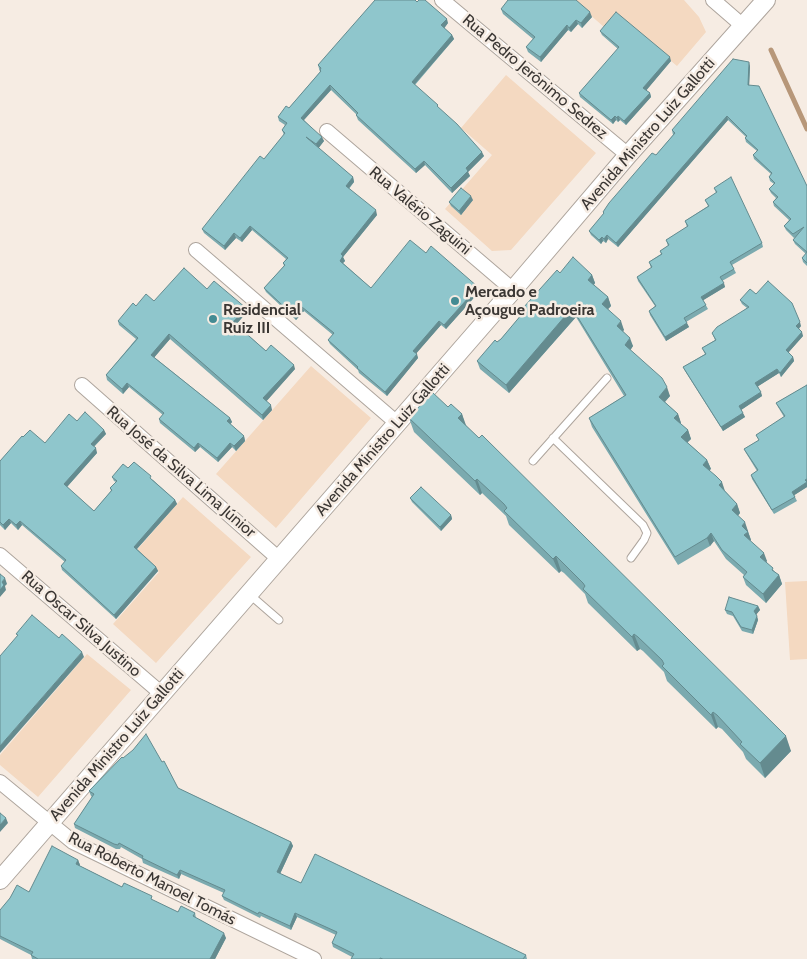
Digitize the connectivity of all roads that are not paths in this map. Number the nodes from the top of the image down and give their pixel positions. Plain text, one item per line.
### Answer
1 (442, 0) edge
2 (713, 0) edge
3 (766, 0) edge
4 (743, 26) junction
5 (327, 132) dead end
6 (628, 155) junction
7 (196, 250) dead end
8 (514, 290) junction
9 (607, 378) dead end
10 (82, 385) dead end
11 (397, 423) junction
12 (553, 438) junction
13 (533, 461) dead end
14 (0, 555) edge
15 (631, 558) dead end
16 (279, 559) junction
17 (249, 594) junction
18 (279, 620) dead end
19 (162, 694) junction
20 (0, 782) edge
21 (48, 823) junction
22 (0, 880) edge
23 (314, 959) edge

1 - 6 street, Rua Pedro Jerônimo Sedrez
2 - 4 street
3 - 4 street, Avenida Ministro Luiz Gallotti
4 - 6 street, Avenida Ministro Luiz Gallotti
5 - 8 street, Rua Valério Zaguini
6 - 8 street, Avenida Ministro Luiz Gallotti
7 - 11 street
8 - 11 street, Avenida Ministro Luiz Gallotti
9 - 12 lane
10 - 16 street, Rua José da Silva Lima Júnior
11 - 16 street, Avenida Ministro Luiz Gallotti
12 - 13 lane
12 - 15 lane
14 - 19 street, Rua Oscar Silva Justino
16 - 17 street, Avenida Ministro Luiz Gallotti
17 - 18 lane
17 - 19 street, Avenida Ministro Luiz Gallotti
19 - 21 street, Avenida Ministro Luiz Gallotti
20 - 21 street, Rua Roberto Manoel Tomás
21 - 22 street, Avenida Ministro Luiz Gallotti
21 - 23 street, Rua Roberto Manoel Tomás

